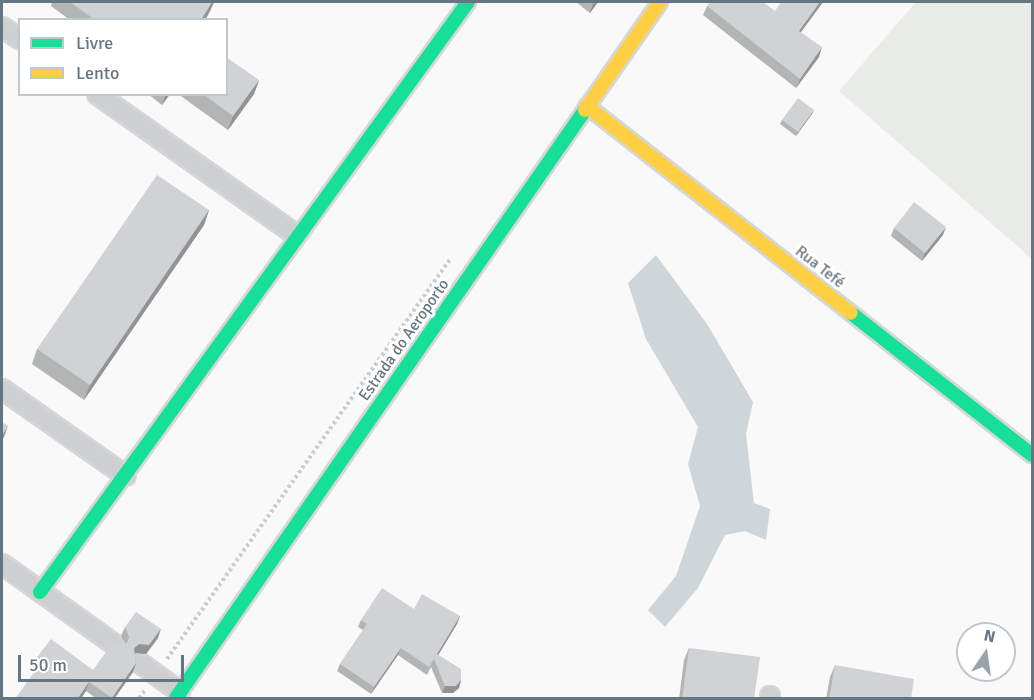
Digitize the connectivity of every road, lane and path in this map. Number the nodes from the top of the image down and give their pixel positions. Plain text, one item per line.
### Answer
1 (468, 2) edge
2 (660, 2) edge
3 (2, 27) edge
4 (18, 38) edge
5 (101, 96) edge
6 (587, 106) junction
7 (297, 235) junction
8 (454, 253) dead end
9 (2, 389) edge
10 (1032, 455) edge
11 (126, 477) junction
12 (2, 564) edge
13 (40, 591) junction
14 (115, 645) edge
15 (140, 663) dead end
16 (156, 674) junction
17 (178, 695) edge
18 (139, 699) edge

1 - 7 street
2 - 6 street, Estrada do Aeroporto
3 - 4 street
5 - 7 street
6 - 10 street, Rua Tefé
6 - 17 street, Estrada do Aeroporto
7 - 11 street
8 - 16 path
9 - 11 street
11 - 13 street
12 - 13 street
13 - 14 street
15 - 16 street
16 - 17 street
16 - 18 path

